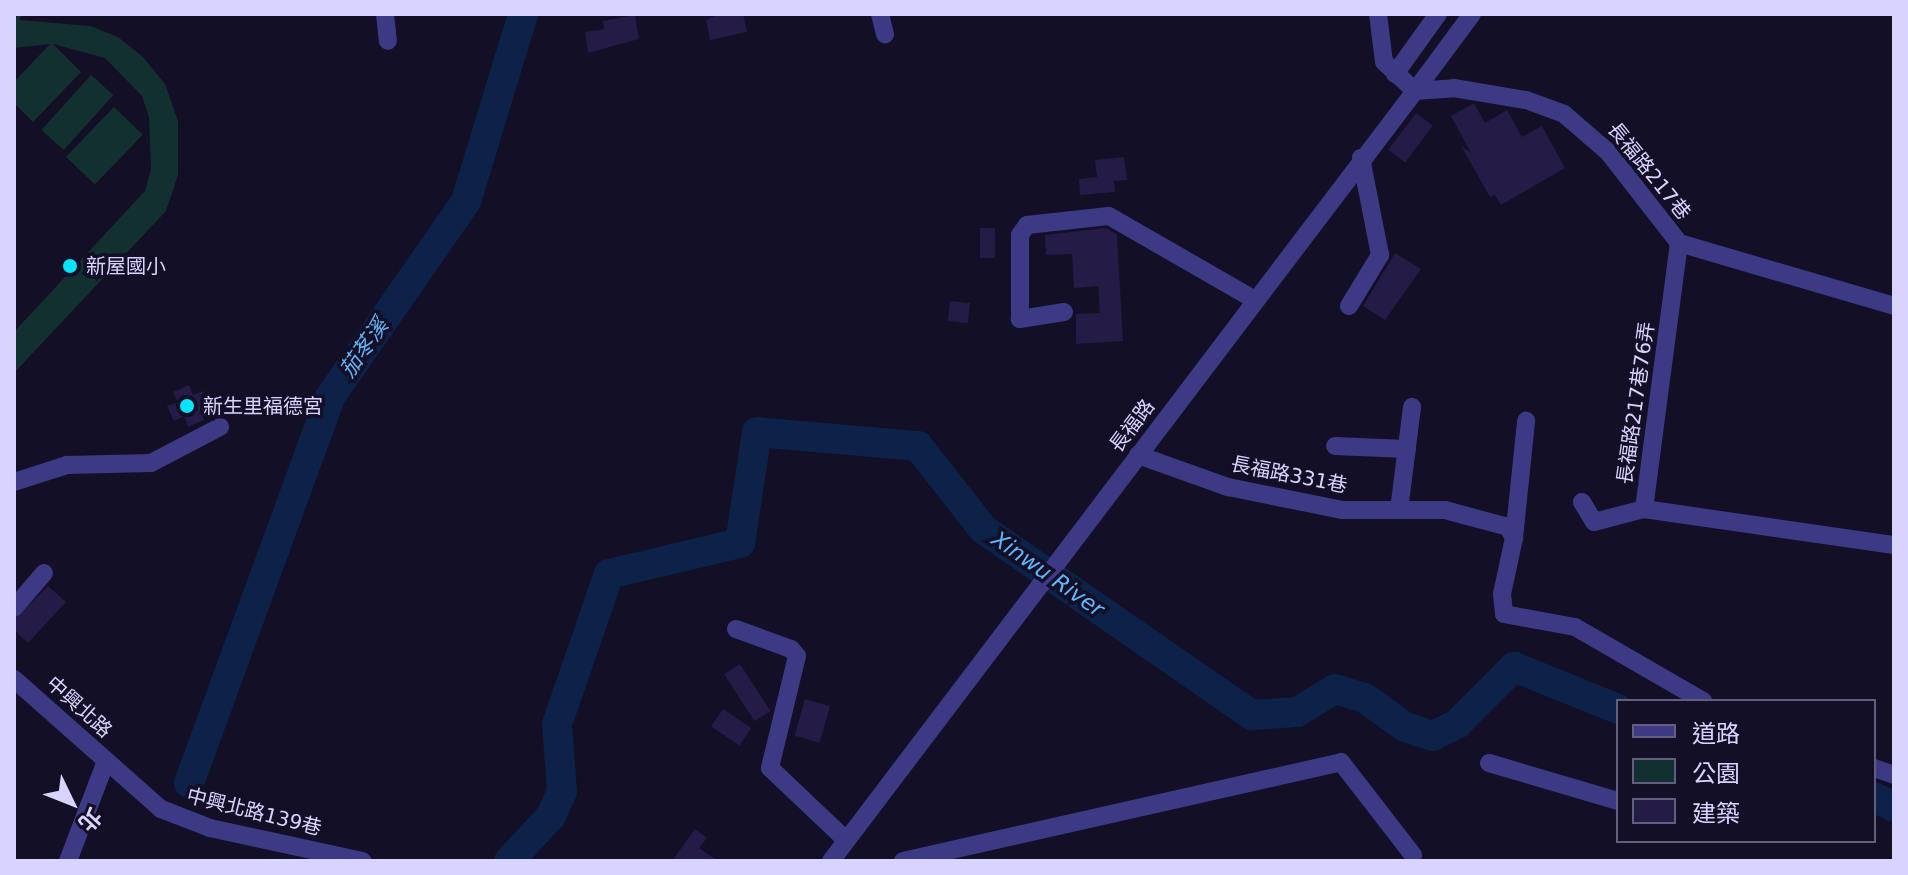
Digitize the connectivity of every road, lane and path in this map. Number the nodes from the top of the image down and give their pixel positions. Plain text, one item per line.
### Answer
1 (385, 14) edge
2 (880, 14) edge
3 (1378, 14) edge
4 (1438, 14) edge
5 (1472, 14) edge
6 (885, 34) dead end
7 (388, 41) dead end
8 (1395, 74) junction
9 (1415, 91) junction
10 (1361, 158) junction
11 (1679, 243) junction
12 (1255, 300) junction
13 (1349, 306) dead end
14 (1894, 306) edge
15 (1064, 312) dead end
16 (1412, 407) dead end
17 (1526, 421) dead end
18 (220, 427) dead end
19 (1335, 446) dead end
20 (1407, 449) junction
21 (1138, 455) junction
22 (14, 482) edge
23 (1582, 502) dead end
24 (1644, 509) junction
25 (1399, 510) junction
26 (1514, 538) junction
27 (1894, 545) edge
28 (44, 573) dead end
29 (14, 608) edge
30 (736, 629) dead end
31 (14, 679) edge
32 (1700, 699) edge
33 (106, 761) junction
34 (1489, 763) dead end
35 (1616, 800) edge
36 (846, 840) junction
37 (1413, 855) dead end
38 (68, 861) edge
39 (362, 861) edge
40 (831, 861) edge
41 (903, 861) edge

1 - 7 street
2 - 6 street
3 - 8 street
4 - 8 street
5 - 9 street, 長福路
8 - 9 street
9 - 10 street, 長福路
9 - 11 street, 長福路217巷
10 - 12 street, 長福路
10 - 13 street
11 - 14 street, 長福路217巷
11 - 24 street, 長福路217巷76弄
12 - 15 street
12 - 21 street, 長福路
16 - 20 street
17 - 26 street
18 - 22 street
19 - 20 street
20 - 25 street
21 - 25 street, 長福路331巷
21 - 36 street, 長福路
23 - 24 street
24 - 27 street, 長福路217巷76弄
25 - 26 street, 長福路331巷
26 - 32 street
28 - 29 street
30 - 36 street
31 - 33 street, 中興北路
33 - 38 street, 中興北路
33 - 39 street, 中興北路139巷
34 - 35 street
36 - 40 street, 長福路
37 - 41 street

